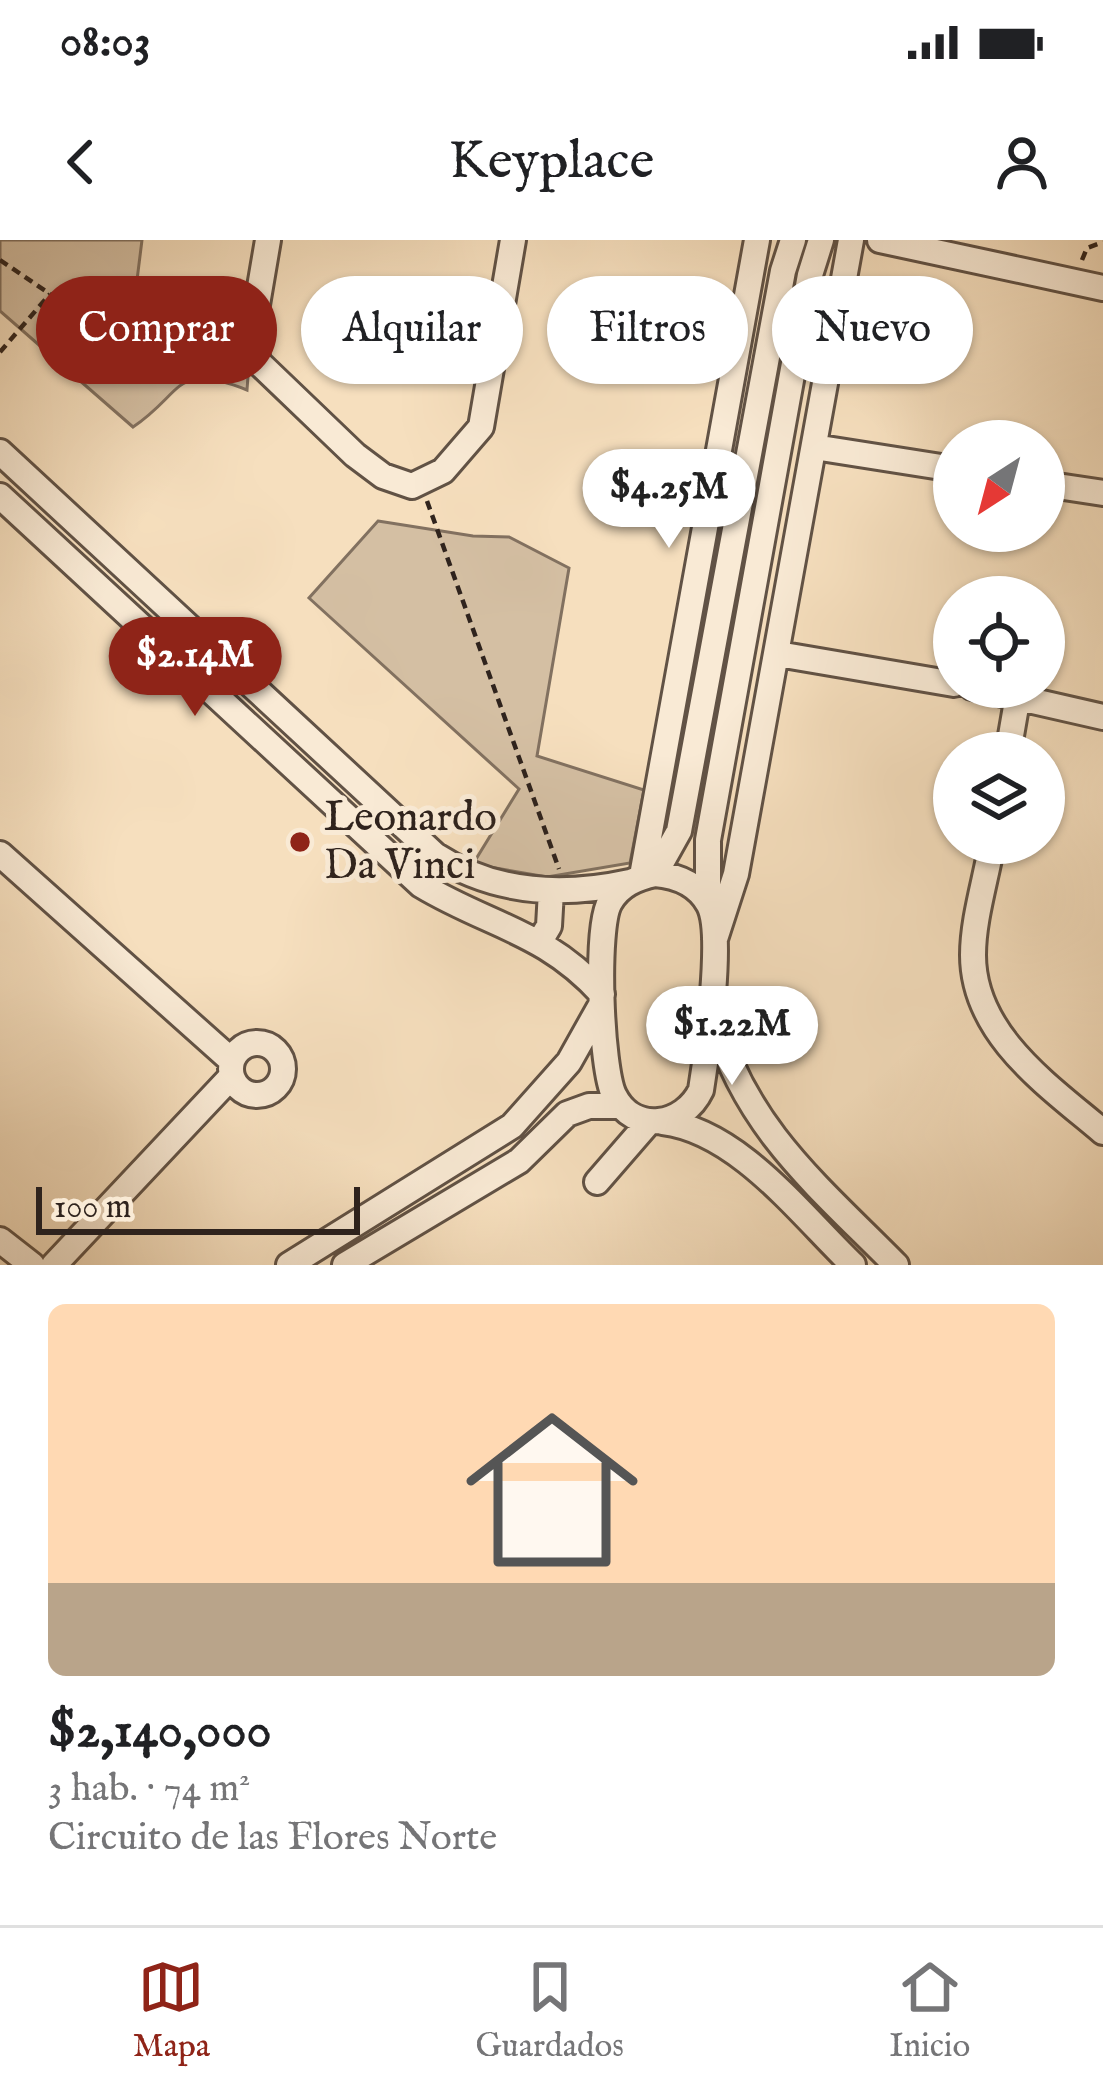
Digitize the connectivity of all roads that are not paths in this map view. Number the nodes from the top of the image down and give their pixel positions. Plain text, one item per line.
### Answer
1 (268, 240) edge
2 (514, 240) edge
3 (757, 240) edge
4 (793, 240) edge
5 (821, 240) edge
6 (851, 240) edge
7 (880, 240) edge
8 (810, 276) edge
9 (1103, 288) edge
10 (793, 384) edge
11 (824, 386) joint
12 (814, 447) junction
13 (0, 452) edge
14 (933, 467) edge
15 (1065, 488) edge
16 (1103, 494) edge
17 (0, 496) edge
18 (778, 654) junction
19 (933, 680) edge
20 (1065, 707) edge
21 (1103, 717) edge
22 (286, 718) junction
23 (265, 743) junction
24 (0, 854) edge
25 (988, 864) edge
26 (643, 877) junction
27 (559, 891) junction
28 (708, 903) junction
29 (715, 939) junction
30 (540, 941) junction
31 (602, 999) junction
32 (710, 1003) junction
33 (621, 1106) junction
34 (655, 1122) junction
35 (1103, 1132) edge
36 (774, 1141) junction
37 (746, 1162) junction
38 (597, 1182) dead end
39 (0, 1240) edge
40 (27, 1264) edge
41 (54, 1265) edge
42 (289, 1265) edge
43 (345, 1265) edge
44 (853, 1265) edge
45 (896, 1265) edge

1 - 2 street
3 - 26 street
4 - 26 street
5 - 8 street
6 - 11 street
7 - 9 street
10 - 28 street
11 - 12 street
12 - 14 street
12 - 18 street
13 - 22 street
15 - 16 street
17 - 23 street
18 - 19 street
18 - 29 street
20 - 21 street
22 - 23 street
22 - 27 street
23 - 30 street
24 - 41 street
25 - 35 street
26 - 27 street
26 - 28 street
26 - 31 street
27 - 30 street
28 - 29 street
29 - 32 street
30 - 31 street
31 - 33 street
31 - 42 street
32 - 34 street
32 - 36 street
33 - 34 street
33 - 43 street
34 - 37 street
34 - 38 street
36 - 37 street
36 - 45 street
37 - 44 street
39 - 40 street

